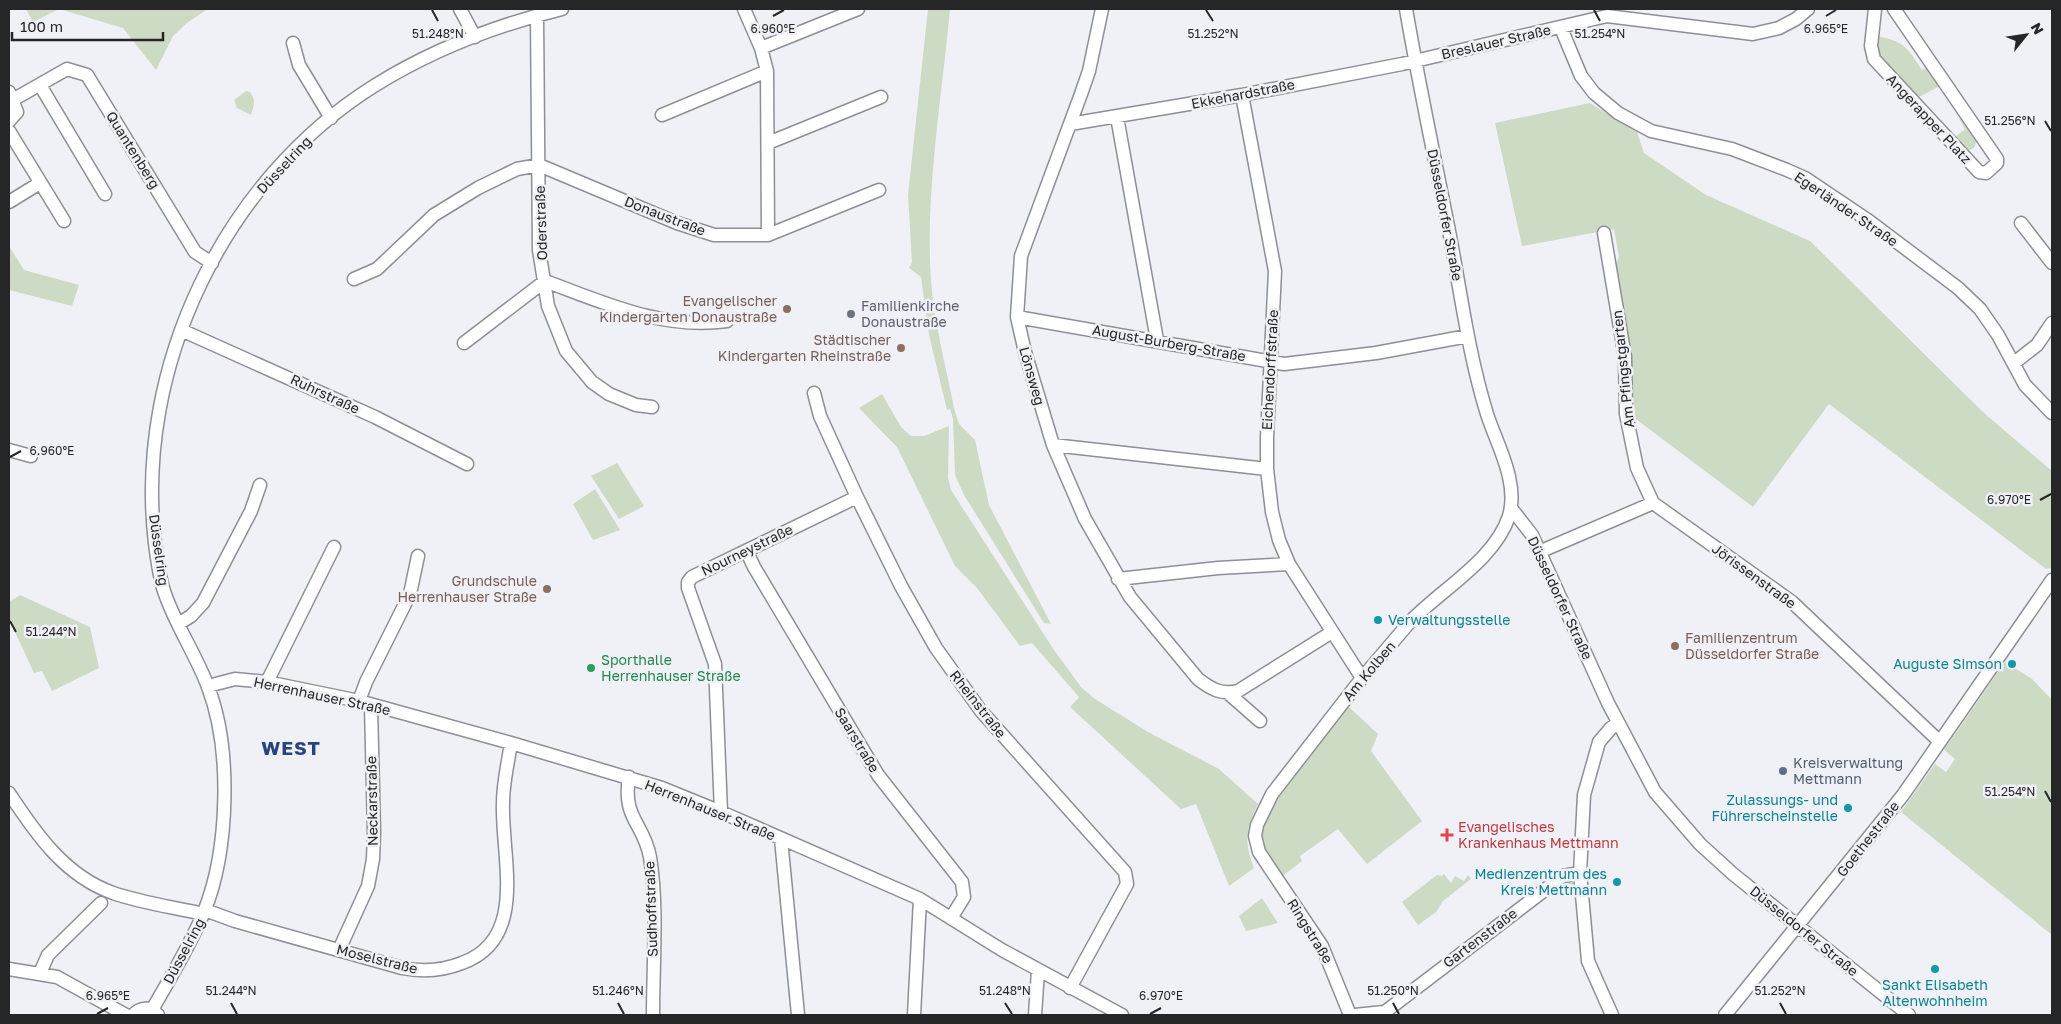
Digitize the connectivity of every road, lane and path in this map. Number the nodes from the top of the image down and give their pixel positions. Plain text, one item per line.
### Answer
1 (460, 9) edge
2 (562, 9) edge
3 (744, 9) edge
4 (858, 9) edge
5 (1102, 9) edge
6 (1406, 9) edge
7 (1622, 9) edge
8 (1808, 9) edge
9 (1875, 9) edge
10 (1894, 9) edge
11 (542, 13) edge
12 (1607, 16) junction
13 (1561, 28) junction
14 (475, 37) junction
15 (293, 43) dead end
16 (761, 48) junction
17 (1415, 61) junction
18 (767, 71) junction
19 (40, 85) junction
20 (1242, 95) junction
21 (881, 97) dead end
22 (10, 98) edge
23 (662, 116) dead end
24 (1117, 116) junction
25 (331, 118) junction
26 (9, 121) edge
27 (1070, 124) junction
28 (9, 131) edge
29 (768, 143) junction
30 (539, 165) junction
31 (40, 183) junction
32 (879, 190) dead end
33 (105, 194) dead end
34 (9, 202) edge
35 (64, 221) dead end
36 (2020, 223) dead end
37 (1604, 233) dead end
38 (768, 235) junction
39 (212, 263) junction
40 (2052, 263) edge
41 (354, 279) dead end
42 (545, 281) junction
43 (1017, 317) junction
44 (727, 321) dead end
45 (2052, 322) edge
46 (182, 330) junction
47 (1468, 336) junction
48 (1157, 340) junction
49 (464, 343) dead end
50 (1269, 361) junction
51 (2014, 363) junction
52 (814, 393) dead end
53 (652, 407) dead end
54 (2052, 413) edge
55 (1053, 445) junction
56 (9, 450) edge
57 (31, 456) dead end
58 (467, 464) dead end
59 (1267, 469) junction
60 (260, 485) dead end
61 (857, 497) junction
62 (1653, 502) junction
63 (1511, 508) junction
64 (334, 547) dead end
65 (747, 552) junction
66 (1539, 552) junction
67 (418, 556) dead end
68 (1288, 564) junction
69 (1118, 579) junction
70 (2052, 580) edge
71 (178, 624) junction
72 (1332, 632) junction
73 (1362, 678) junction
74 (267, 682) junction
75 (208, 686) junction
76 (1228, 693) junction
77 (359, 702) junction
78 (371, 706) junction
79 (1260, 721) dead end
80 (1618, 723) junction
81 (1940, 742) junction
82 (511, 743) junction
83 (628, 777) junction
84 (9, 793) edge
85 (721, 812) junction
86 (781, 839) junction
87 (1259, 852) joint
88 (1580, 872) junction
89 (920, 899) junction
90 (101, 903) dead end
91 (204, 912) junction
92 (951, 918) junction
93 (1798, 927) junction
94 (339, 950) junction
95 (9, 969) edge
96 (1038, 971) junction
97 (40, 973) junction
98 (1070, 988) junction
99 (155, 1012) edge
100 (1382, 1013) edge
101 (126, 1015) edge
102 (133, 1015) edge
103 (654, 1015) edge
104 (798, 1015) edge
105 (914, 1015) edge
106 (1035, 1015) edge
107 (1122, 1015) edge
108 (1350, 1015) edge
109 (1355, 1015) edge
110 (1612, 1015) edge
111 (1725, 1015) edge
112 (1908, 1015) edge

1 - 14 street
2 - 11 street, Düsselring
3 - 16 street
4 - 16 street
5 - 27 street, Lönsweg
6 - 17 street, Düsseldorfer Straße
7 - 12 street
8 - 12 street, Breslauer Straße
9 - 10 street, Angerapper Platz
11 - 14 street, Düsselring
11 - 30 street, Oderstraße
12 - 13 street, Breslauer Straße
13 - 17 street, Breslauer Straße
13 - 51 street, Egerländer Straße
14 - 25 street, Düsselring
15 - 25 street
16 - 18 street
17 - 20 street, Ekkehardstraße
17 - 47 street, Düsseldorfer Straße
18 - 23 street
18 - 29 street
19 - 22 street, Quantenberg
19 - 33 street
19 - 39 street, Quantenberg
20 - 24 street, Ekkehardstraße
20 - 50 street, Eichendorffstraße
21 - 29 street
22 - 26 street, Quantenberg
24 - 27 street, Ekkehardstraße
24 - 48 street
25 - 39 street, Düsselring
27 - 43 street, Lönsweg
28 - 31 street
29 - 38 street
30 - 38 street, Donaustraße
30 - 41 street
30 - 42 street, Oderstraße
31 - 34 street
31 - 35 street
32 - 38 street, Donaustraße
36 - 40 street
37 - 62 street, Am Pfingstgarten
39 - 46 street, Düsselring
42 - 44 street
42 - 49 street
42 - 53 street, Oderstraße
43 - 48 street, August-Burberg-Straße
43 - 55 street, Lönsweg
45 - 51 street
46 - 58 street, Ruhrstraße
46 - 71 street, Düsselring
47 - 50 street, August-Burberg-Straße
47 - 63 street, Düsseldorfer Straße
48 - 50 street, August-Burberg-Straße
50 - 59 street, Eichendorffstraße
51 - 54 street, Egerländer Straße
52 - 61 street, Rheinstraße
55 - 59 street
55 - 69 street, Lönsweg
56 - 57 street
59 - 68 street, Eichendorffstraße
60 - 71 street
61 - 65 street, Nourneystraße
61 - 98 street, Rheinstraße
62 - 66 street
62 - 81 street, Jörissenstraße
63 - 66 street, Düsseldorfer Straße
63 - 73 street, Am Kolben
64 - 74 street
65 - 85 street, Nourneystraße
65 - 92 street, Saarstraße
66 - 80 street, Düsseldorfer Straße
67 - 77 street
68 - 69 street
68 - 72 street, Eichendorffstraße
69 - 76 street, Lönsweg
70 - 81 street, Goethestraße
71 - 75 street, Düsselring
72 - 73 street
72 - 76 street
73 - 87 street, Am Kolben
74 - 75 street, Herrenhauser Straße
74 - 77 street, Herrenhauser Straße
75 - 91 street, Düsselring
76 - 79 street, Lönsweg
77 - 78 street, Herrenhauser Straße
78 - 82 street, Herrenhauser Straße
78 - 94 street, Neckarstraße
80 - 88 street
80 - 93 street, Düsseldorfer Straße
81 - 93 street, Goethestraße
82 - 83 street, Herrenhauser Straße
82 - 94 street, Moselstraße
83 - 85 street, Herrenhauser Straße
83 - 103 street, Sudhoffstraße
84 - 91 street, Moselstraße
85 - 86 street, Herrenhauser Straße
86 - 89 street, Herrenhauser Straße
86 - 104 street
87 - 108 street, Ringstraße
88 - 100 street, Gartenstraße
88 - 110 street
89 - 92 street, Herrenhauser Straße
89 - 105 street
90 - 97 street
91 - 94 street, Moselstraße
91 - 99 street, Düsselring
92 - 96 street, Herrenhauser Straße
93 - 111 street, Goethestraße
93 - 112 street, Düsseldorfer Straße
95 - 97 street
96 - 98 street, Herrenhauser Straße
96 - 106 street
97 - 101 street
98 - 107 street, Herrenhauser Straße
99 - 102 street
100 - 109 street, Gartenstraße

